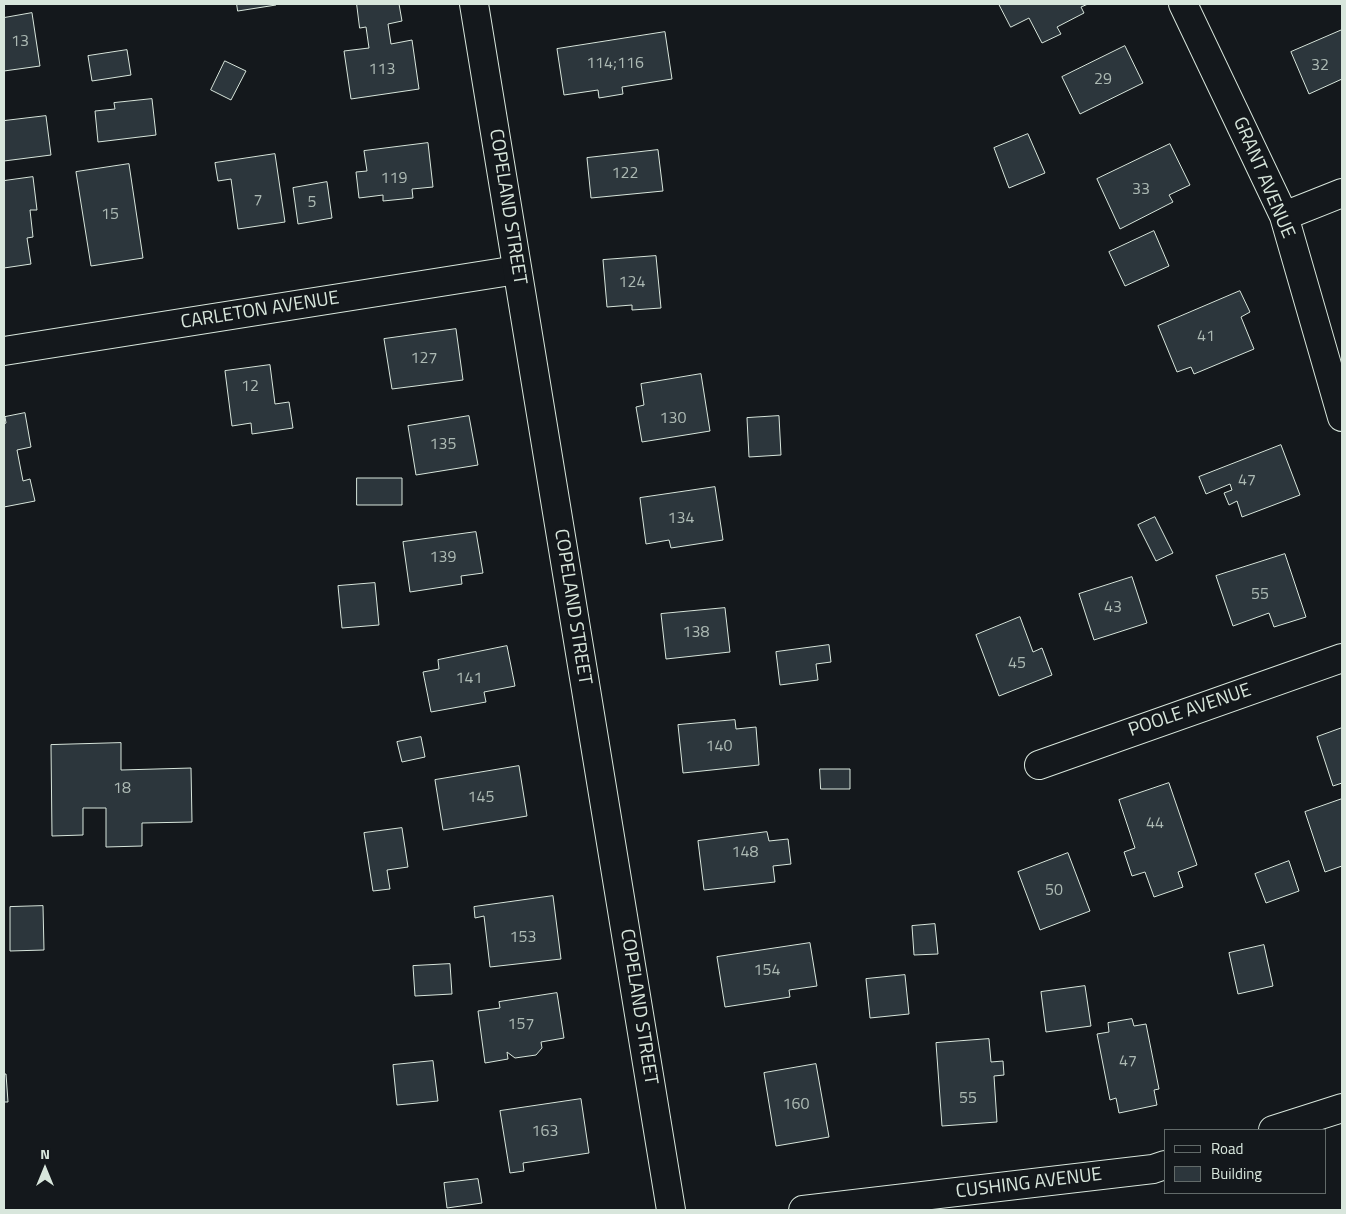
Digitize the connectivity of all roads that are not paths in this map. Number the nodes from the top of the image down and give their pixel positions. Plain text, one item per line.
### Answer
1 (474, 4) edge
2 (1183, 4) edge
3 (1342, 193) edge
4 (1284, 216) junction
5 (517, 270) junction
6 (4, 351) edge
7 (1342, 417) edge
8 (1342, 658) edge
9 (1039, 765) dead end
10 (1342, 1108) edge
11 (1276, 1129) edge
12 (1164, 1166) edge
13 (671, 1210) edge
14 (803, 1210) edge

1 - 5 street, COPELAND STREET
2 - 4 street, GRANT AVENUE
3 - 4 street
4 - 7 street, GRANT AVENUE
5 - 6 street, CARLETON AVENUE
5 - 13 street, COPELAND STREET
8 - 9 street, POOLE AVENUE
10 - 11 street
12 - 14 street, CUSHING AVENUE

